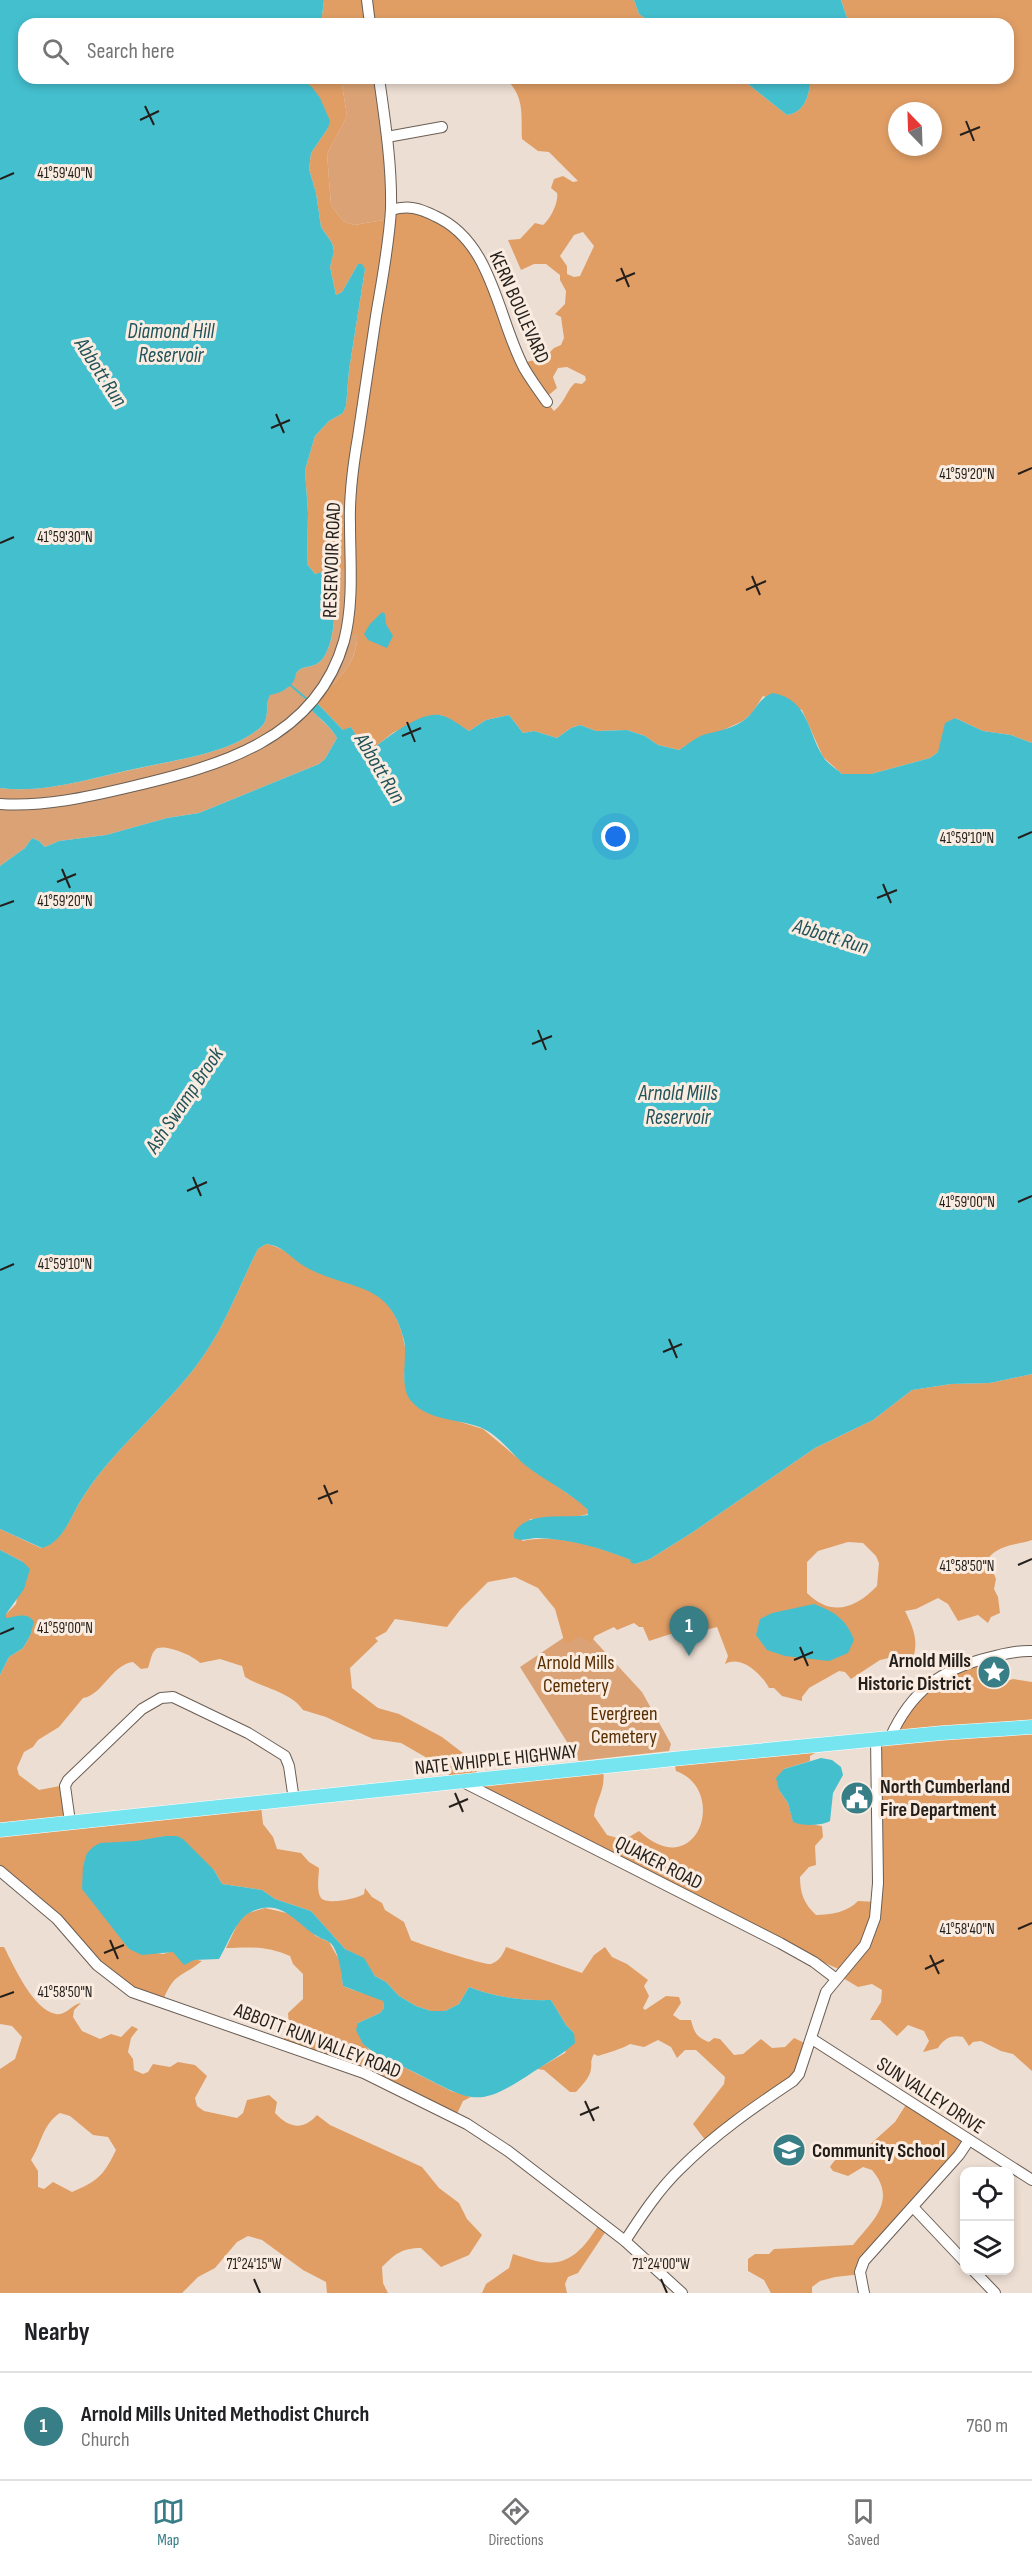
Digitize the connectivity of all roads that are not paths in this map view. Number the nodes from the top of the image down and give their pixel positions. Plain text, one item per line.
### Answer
1 (367, 0) edge
2 (369, 18) edge
3 (380, 84) edge
4 (442, 127) dead end
5 (387, 137) junction
6 (391, 210) junction
7 (547, 402) dead end
8 (0, 804) edge
9 (1032, 1651) edge
10 (1032, 1727) edge
11 (883, 1739) junction
12 (463, 1782) junction
13 (294, 1800) junction
14 (70, 1822) junction
15 (0, 1830) edge
16 (0, 1870) edge
17 (835, 1978) junction
18 (812, 2039) junction
19 (969, 2140) junction
20 (1032, 2180) edge
21 (913, 2207) junction
22 (625, 2241) junction
23 (960, 2257) edge
24 (978, 2275) edge
25 (682, 2293) edge
26 (864, 2293) edge
27 (995, 2293) edge

1 - 2 street
3 - 5 street, RESERVOIR ROAD
4 - 5 street
5 - 6 street, RESERVOIR ROAD
6 - 7 street, KERN BOULEVARD
6 - 8 street, RESERVOIR ROAD
9 - 11 street
10 - 11 main road, NATE WHIPPLE HIGHWAY
11 - 12 main road, NATE WHIPPLE HIGHWAY
11 - 17 street
12 - 13 main road, NATE WHIPPLE HIGHWAY
12 - 17 street, QUAKER ROAD
13 - 14 main road, NATE WHIPPLE HIGHWAY
13 - 14 street
14 - 15 main road, NATE WHIPPLE HIGHWAY
16 - 22 street, ABBOTT RUN VALLEY ROAD
17 - 18 street
18 - 19 street, SUN VALLEY DRIVE
18 - 22 street
19 - 20 street, SUN VALLEY DRIVE
19 - 21 street
21 - 23 street
21 - 26 street
22 - 25 street, ABBOTT RUN VALLEY ROAD
24 - 27 street

